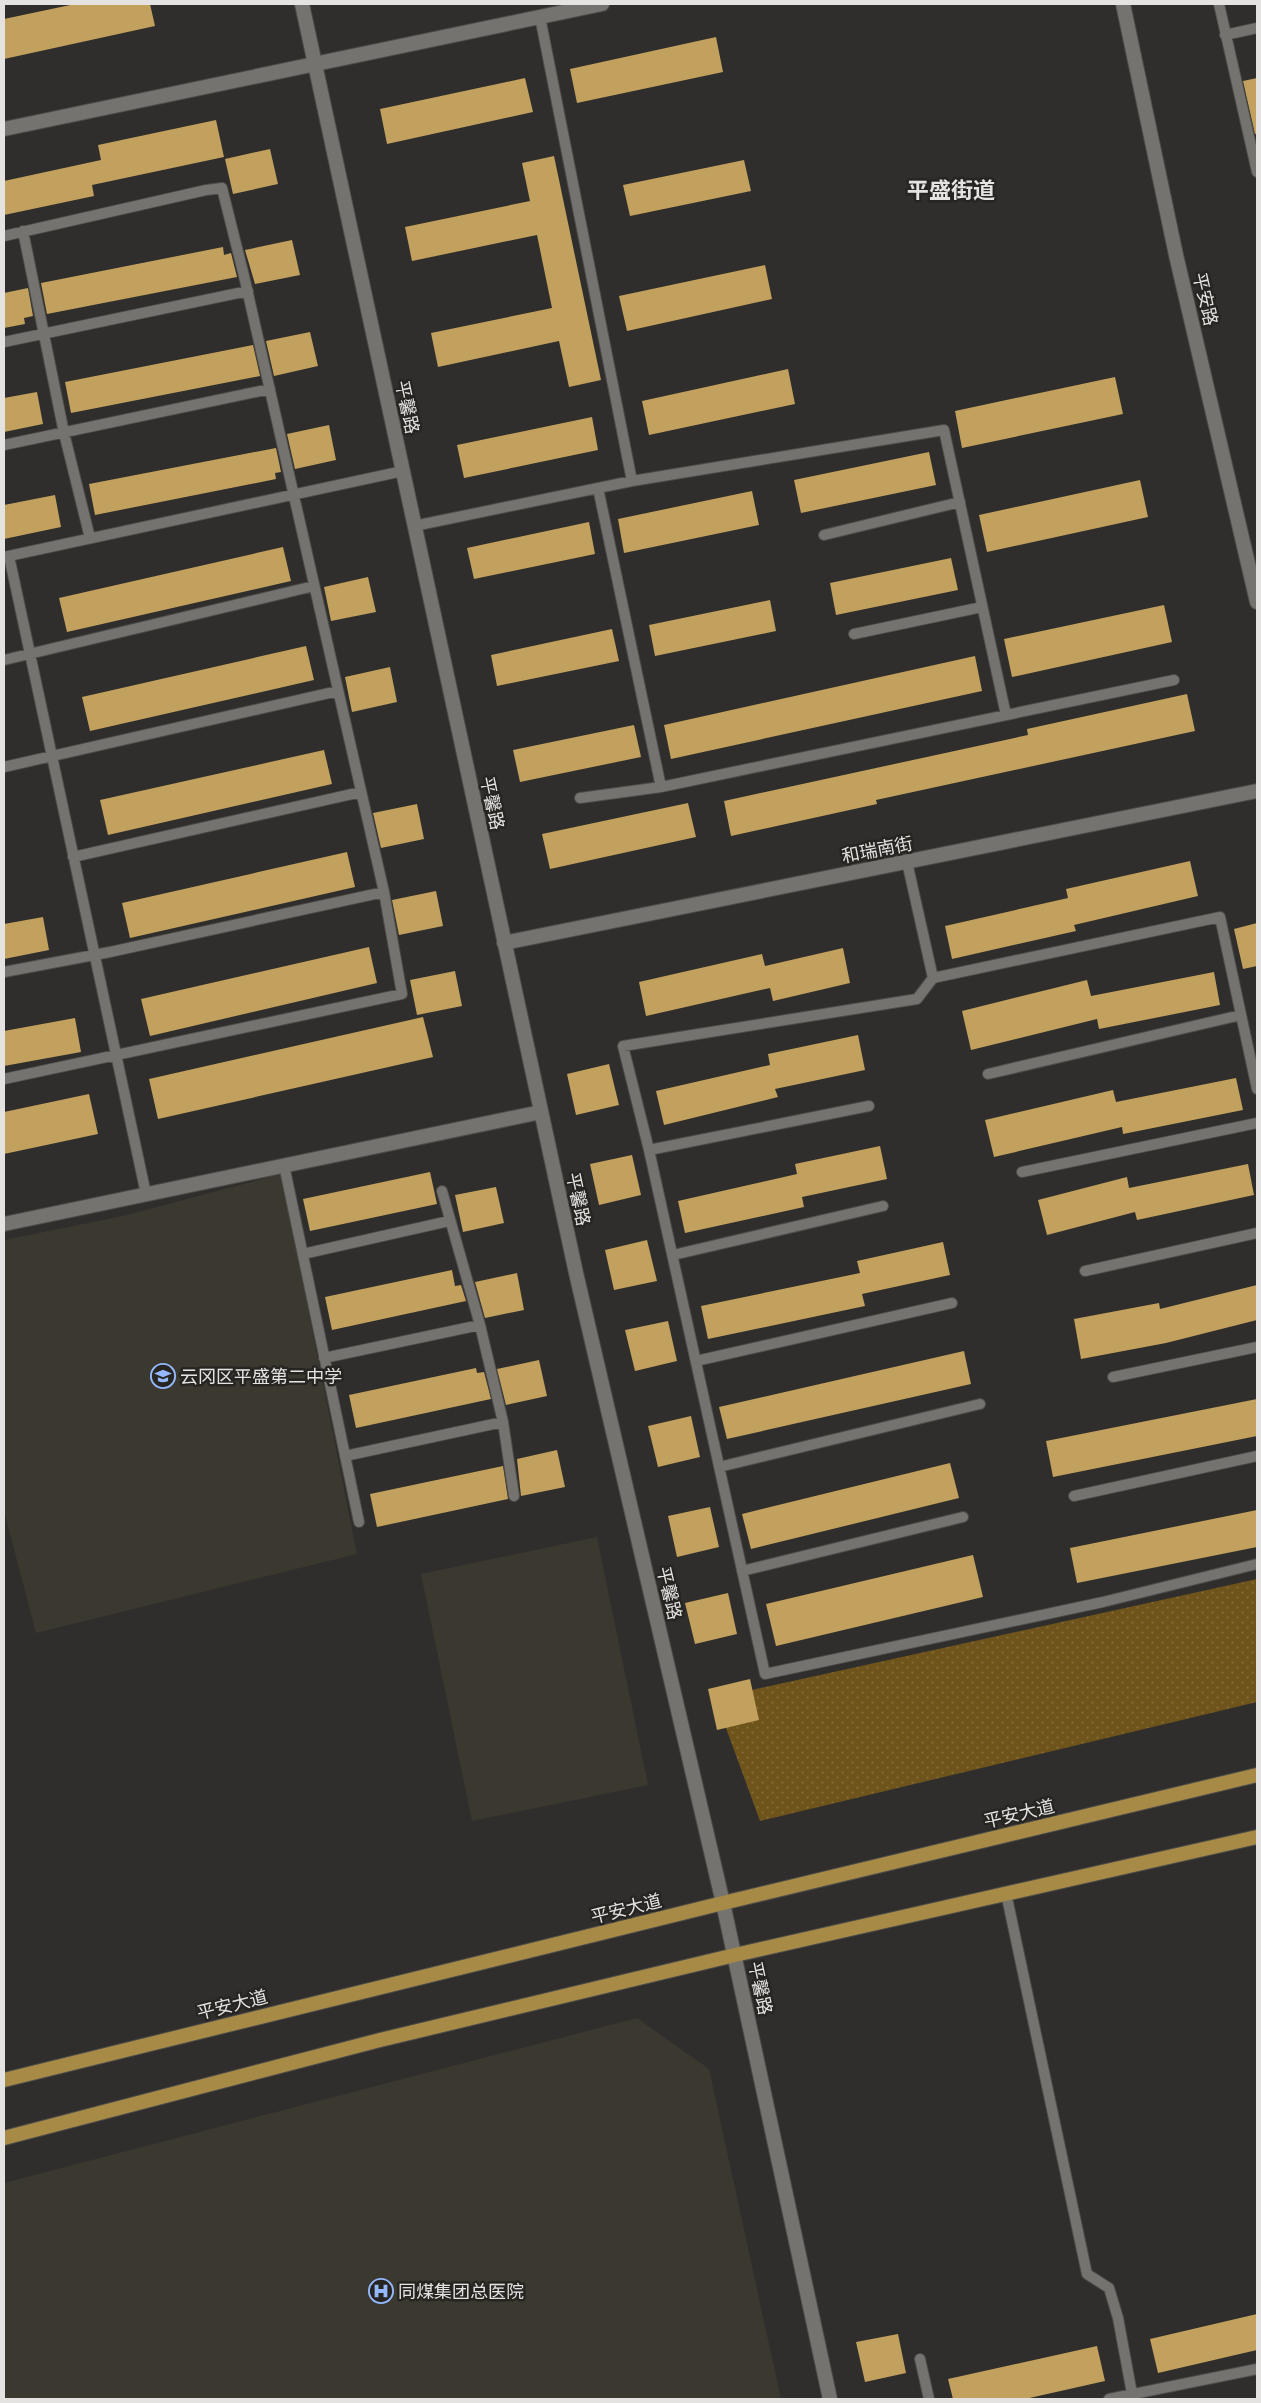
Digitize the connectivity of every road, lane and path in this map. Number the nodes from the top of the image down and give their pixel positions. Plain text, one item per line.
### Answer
1 (302, 4) edge
2 (602, 4) edge
3 (1123, 4) edge
4 (1219, 4) edge
5 (540, 17) junction
6 (1257, 28) edge
7 (1225, 35) junction
8 (315, 64) junction
9 (4, 129) edge
10 (1257, 172) edge
11 (24, 231) junction
12 (4, 236) edge
13 (248, 291) junction
14 (45, 333) junction
15 (4, 342) edge
16 (270, 389) junction
17 (64, 433) junction
18 (4, 445) edge
19 (402, 471) junction
20 (632, 481) junction
21 (598, 488) junction
22 (294, 493) junction
23 (960, 502) junction
24 (414, 526) junction
25 (824, 535) dead end
26 (90, 538) junction
27 (6, 557) edge
28 (314, 586) junction
29 (1257, 602) edge
30 (982, 607) junction
31 (854, 634) dead end
32 (30, 655) junction
33 (4, 660) edge
34 (1174, 680) dead end
35 (338, 691) junction
36 (1006, 715) junction
37 (52, 757) junction
38 (4, 767) edge
39 (661, 787) junction
40 (1257, 791) edge
41 (361, 792) junction
42 (580, 798) dead end
43 (73, 857) junction
44 (907, 862) junction
45 (384, 892) junction
46 (504, 943) junction
47 (94, 955) junction
48 (4, 972) edge
49 (933, 978) junction
50 (1241, 1015) junction
51 (116, 1056) junction
52 (988, 1074) dead end
53 (4, 1080) edge
54 (1257, 1089) edge
55 (870, 1106) dead end
56 (541, 1112) junction
57 (1257, 1123) edge
58 (649, 1150) junction
59 (284, 1165) junction
60 (1022, 1172) dead end
61 (442, 1192) dead end
62 (146, 1194) junction
63 (883, 1206) dead end
64 (449, 1221) junction
65 (4, 1224) edge
66 (1257, 1233) edge
67 (303, 1254) junction
68 (673, 1255) junction
69 (1085, 1272) dead end
70 (952, 1303) dead end
71 (480, 1325) junction
72 (1257, 1347) edge
73 (324, 1358) junction
74 (696, 1361) junction
75 (1113, 1377) dead end
76 (980, 1404) dead end
77 (503, 1422) junction
78 (345, 1456) junction
79 (1257, 1456) edge
80 (719, 1467) junction
81 (514, 1496) dead end
82 (1074, 1496) dead end
83 (963, 1518) dead end
84 (359, 1522) dead end
85 (1257, 1564) edge
86 (742, 1571) junction
87 (1257, 1775) edge
88 (1257, 1837) edge
89 (1006, 1893) junction
90 (723, 1903) junction
91 (734, 1955) junction
92 (4, 2080) edge
93 (4, 2138) edge
94 (920, 2359) dead end
95 (1257, 2369) edge
96 (1132, 2397) edge
97 (830, 2399) edge
98 (928, 2399) edge
99 (1109, 2399) edge

1 - 8 street, 平馨路
2 - 5 street
3 - 29 street, 平安路
4 - 7 lane
5 - 8 street
5 - 20 lane
6 - 7 lane
7 - 10 lane
8 - 9 street
8 - 19 street, 平馨路
11 - 12 lane
11 - 13 lane
11 - 14 lane
13 - 14 lane
13 - 16 lane
14 - 15 lane
14 - 17 lane
16 - 17 lane
16 - 22 lane
17 - 18 lane
17 - 26 lane
19 - 22 lane
19 - 24 street, 平馨路
20 - 21 lane
20 - 23 lane
21 - 24 lane
21 - 39 lane
22 - 26 lane
22 - 28 lane
23 - 25 lane
23 - 30 lane
24 - 46 street, 平馨路
26 - 27 lane
27 - 32 lane
28 - 32 lane
28 - 35 lane
30 - 31 lane
30 - 36 lane
32 - 33 lane
32 - 37 lane
34 - 36 lane
35 - 37 lane
35 - 41 lane
36 - 39 lane
37 - 38 lane
37 - 43 lane
39 - 42 lane
40 - 44 street, 和瑞南街
41 - 43 lane
41 - 45 lane
43 - 47 lane
44 - 46 street, 和瑞南街
44 - 49 lane
45 - 47 lane
45 - 51 lane
46 - 56 street, 平馨路
47 - 48 lane
47 - 51 lane
49 - 50 lane
49 - 58 lane
50 - 52 lane
50 - 54 lane
51 - 53 lane
51 - 62 lane
55 - 58 lane
56 - 59 street
56 - 90 street, 平馨路
57 - 60 lane
58 - 68 lane
59 - 62 street
59 - 67 lane
61 - 64 lane
62 - 65 street
63 - 68 lane
64 - 67 lane
64 - 71 lane
66 - 69 lane
67 - 73 lane
68 - 74 lane
70 - 74 lane
71 - 73 lane
71 - 77 lane
72 - 75 lane
73 - 78 lane
74 - 80 lane
76 - 80 lane
77 - 78 lane
77 - 81 lane
78 - 84 lane
79 - 82 lane
80 - 86 lane
83 - 86 lane
85 - 86 lane
87 - 90 main road, 平安大道
88 - 89 main road
89 - 91 main road
89 - 96 lane
90 - 91 street, 平馨路
90 - 92 main road, 平安大道
91 - 93 main road
91 - 97 street, 平馨路
94 - 98 lane
95 - 96 lane
96 - 99 lane

